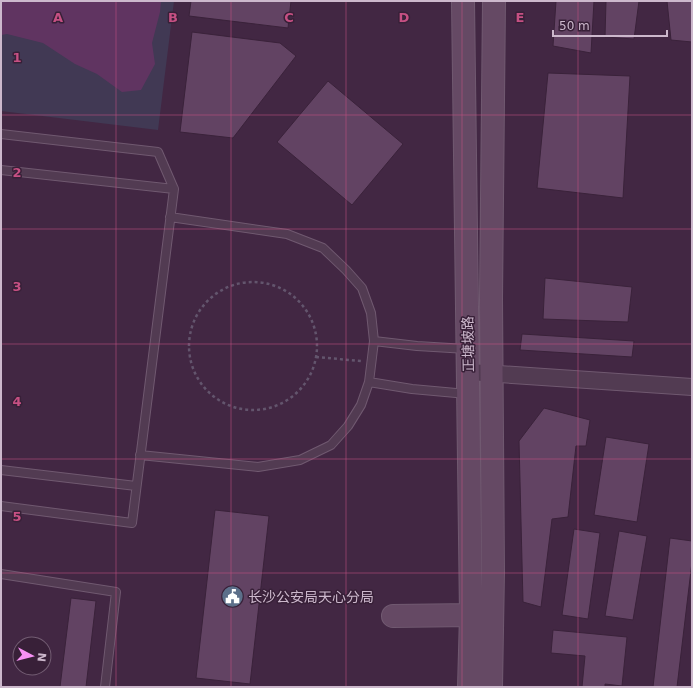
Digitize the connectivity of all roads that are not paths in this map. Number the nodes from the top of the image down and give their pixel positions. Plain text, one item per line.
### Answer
1 (464, 1) edge
2 (494, 1) edge
3 (1, 134) edge
4 (1, 170) edge
5 (174, 189) junction
6 (170, 216) junction
7 (374, 341) junction
8 (468, 349) junction
9 (469, 372) junction
10 (492, 374) junction
11 (369, 382) junction
12 (692, 387) edge
13 (469, 394) junction
14 (140, 455) junction
15 (1, 470) edge
16 (136, 486) junction
17 (1, 506) edge
18 (1, 574) edge
19 (471, 615) junction
20 (393, 616) dead end
21 (105, 687) edge
22 (469, 687) edge
23 (491, 687) edge

1 - 8 street, 正塘坡路
2 - 10 street, 正塘坡路
3 - 5 lane
4 - 5 lane
5 - 6 lane
6 - 7 lane
6 - 14 lane
7 - 8 lane
7 - 11 lane
8 - 9 street, 正塘坡路
9 - 10 street
9 - 13 street, 正塘坡路
10 - 12 street
10 - 23 street, 正塘坡路
11 - 13 lane
11 - 14 lane
13 - 19 street, 正塘坡路
14 - 16 lane
15 - 16 lane
16 - 17 lane
18 - 21 lane
19 - 20 street
19 - 22 street, 正塘坡路

